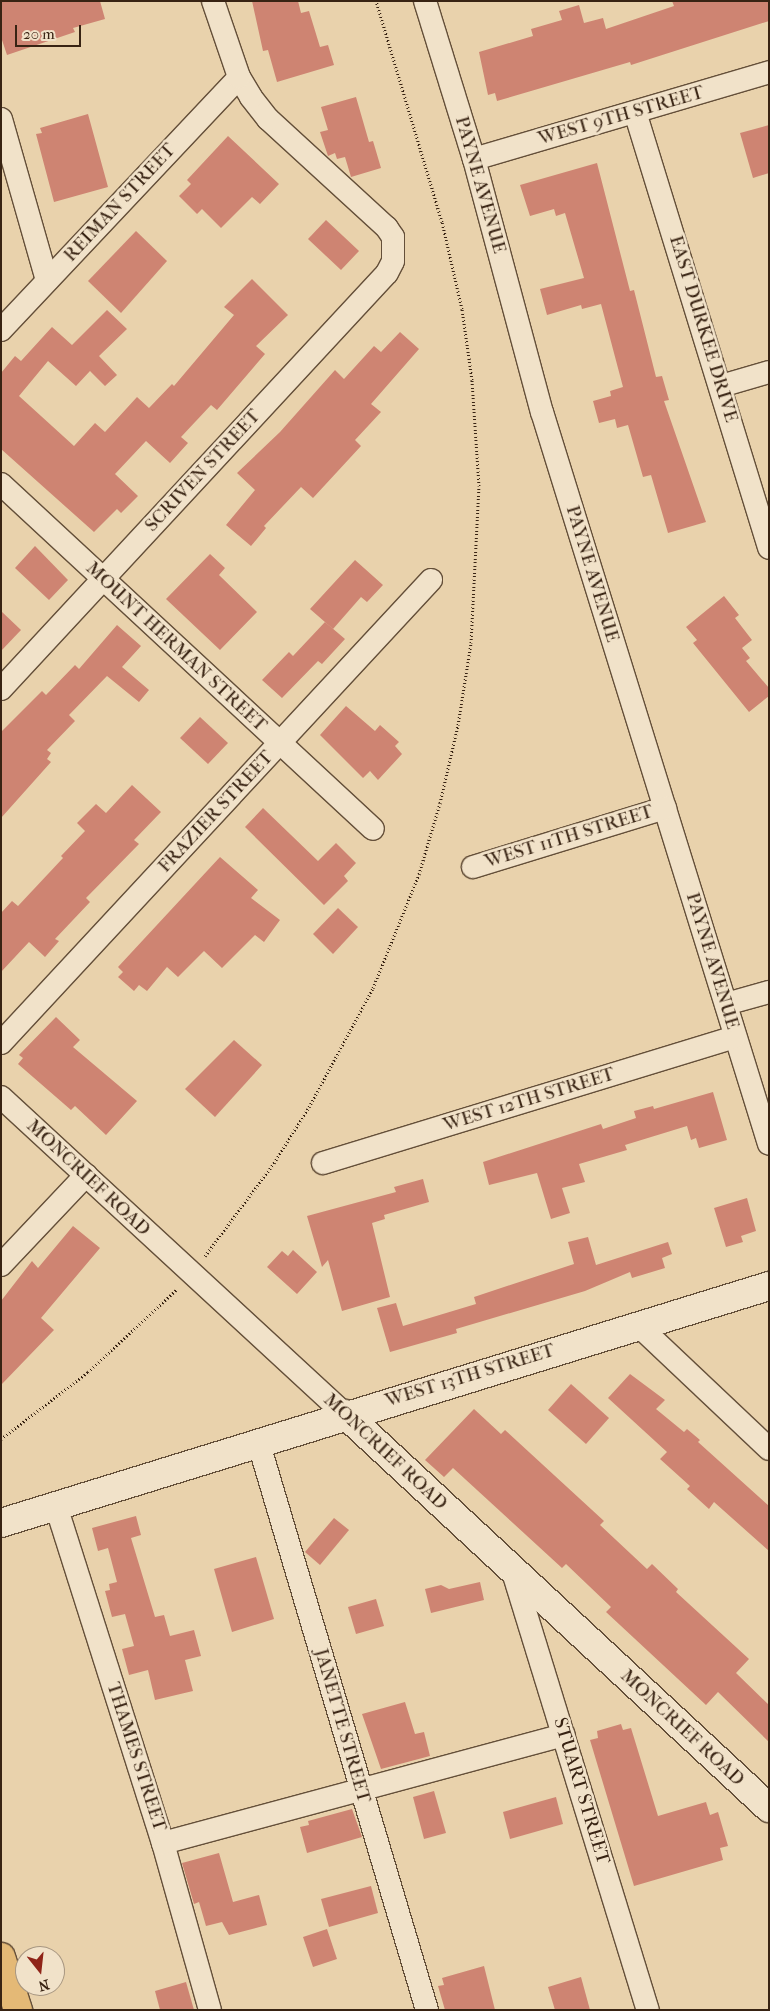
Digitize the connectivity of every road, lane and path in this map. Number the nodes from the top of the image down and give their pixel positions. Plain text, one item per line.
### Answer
1 (213, 1) edge
2 (376, 1) edge
3 (426, 1) edge
4 (769, 72) edge
5 (239, 77) junction
6 (635, 112) junction
7 (1, 119) edge
8 (474, 159) junction
9 (47, 282) junction
10 (1, 330) edge
11 (769, 372) edge
12 (721, 386) junction
13 (1, 484) edge
14 (769, 548) edge
15 (103, 579) junction
16 (431, 580) dead end
17 (1, 689) edge
18 (280, 743) junction
19 (665, 808) junction
20 (373, 828) dead end
21 (473, 867) dead end
22 (769, 992) edge
23 (726, 1004) junction
24 (734, 1037) junction
25 (1, 1043) edge
26 (1, 1097) edge
27 (769, 1144) edge
28 (323, 1163) dead end
29 (86, 1175) junction
30 (202, 1259) dead end
31 (1, 1265) edge
32 (181, 1285) dead end
33 (769, 1286) edge
34 (638, 1325) junction
35 (345, 1414) junction
36 (1, 1439) edge
37 (258, 1441) junction
38 (769, 1449) edge
39 (56, 1506) junction
40 (1, 1523) edge
41 (513, 1572) junction
42 (564, 1735) junction
43 (361, 1791) junction
44 (769, 1808) edge
45 (163, 1843) junction
46 (1, 1957) edge
47 (18, 2010) edge
48 (210, 2010) edge
49 (427, 2010) edge
50 (648, 2010) edge

1 - 5 street
2 - 30 path
3 - 8 street, PAYNE AVENUE
4 - 6 street, WEST 9TH STREET
5 - 9 street, REIMAN STREET
5 - 15 street, SCRIVEN STREET
6 - 8 street, WEST 9TH STREET
6 - 12 street, EAST DURKEE DRIVE
7 - 9 street
8 - 19 street, PAYNE AVENUE
9 - 10 street, REIMAN STREET
11 - 12 street
12 - 14 street, EAST DURKEE DRIVE
13 - 15 street, MOUNT HERMAN STREET
15 - 17 street, SCRIVEN STREET
15 - 18 street, MOUNT HERMAN STREET
16 - 18 street, FRAZIER STREET
18 - 20 street, MOUNT HERMAN STREET
18 - 25 street, FRAZIER STREET
19 - 21 street, WEST 11TH STREET
19 - 23 street, PAYNE AVENUE
22 - 23 street
23 - 24 street, PAYNE AVENUE
24 - 27 street, PAYNE AVENUE
24 - 28 street, WEST 12TH STREET
26 - 29 street, MONCRIEF ROAD
29 - 31 street
29 - 35 street, MONCRIEF ROAD
32 - 36 path
33 - 34 street, WEST 13TH STREET
34 - 35 street, WEST 13TH STREET
34 - 38 street
35 - 37 street, WEST 13TH STREET
35 - 41 street, MONCRIEF ROAD
37 - 39 street, WEST 13TH STREET
37 - 43 street, JANETTE STREET
39 - 40 street, WEST 13TH STREET
39 - 45 street, THAMES STREET
41 - 42 street, STUART STREET
41 - 44 street, MONCRIEF ROAD
42 - 43 street
42 - 50 street, STUART STREET
43 - 45 street
43 - 49 street, JANETTE STREET
45 - 48 street, THAMES STREET
46 - 47 highway

